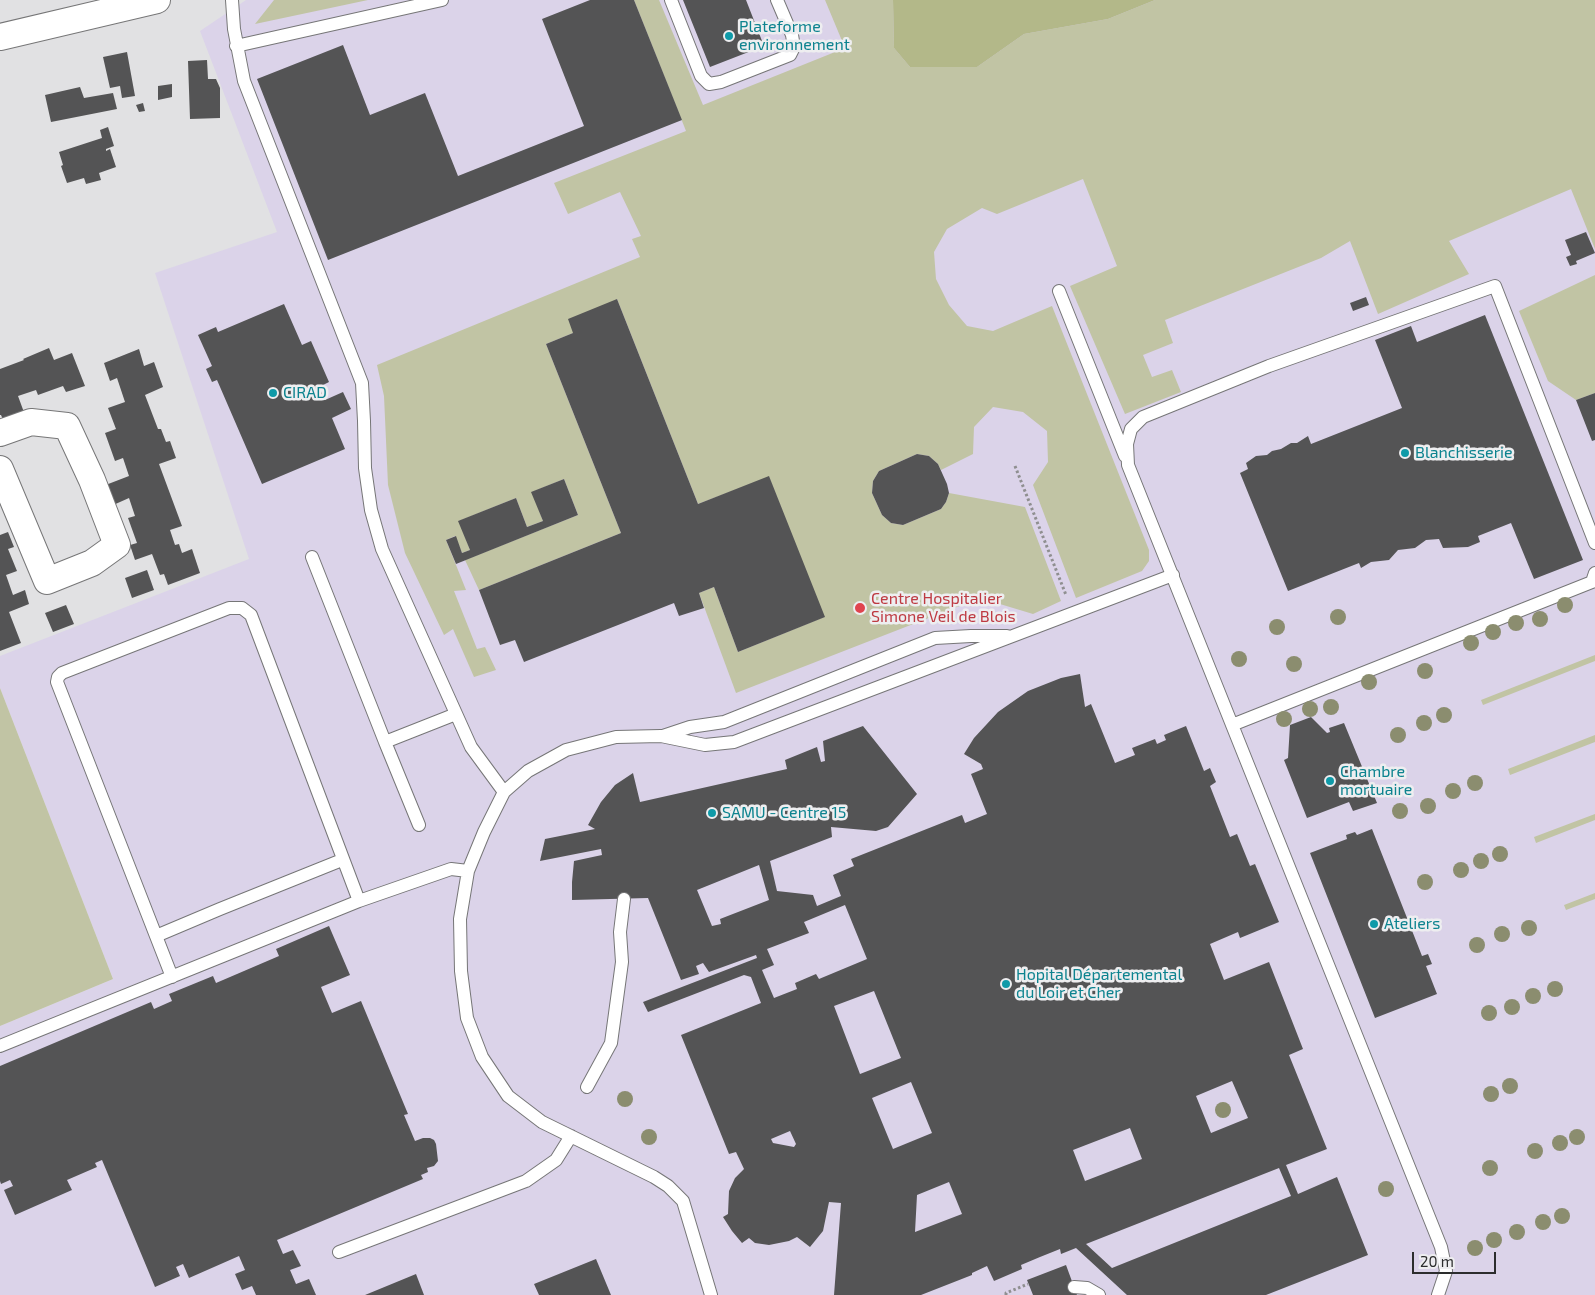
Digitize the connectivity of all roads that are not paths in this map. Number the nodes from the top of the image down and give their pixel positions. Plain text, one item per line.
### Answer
1 (157, 0) edge
2 (232, 0) edge
3 (442, 0) edge
4 (671, 0) edge
5 (777, 0) edge
6 (0, 37) edge
7 (236, 46) junction
8 (1059, 291) dead end
9 (0, 433) edge
10 (1128, 465) junction
11 (0, 469) edge
12 (1595, 543) edge
13 (312, 557) dead end
14 (1595, 573) edge
15 (1172, 576) junction
16 (1015, 636) junction
17 (456, 714) junction
18 (1232, 725) junction
19 (661, 736) junction
20 (385, 742) junction
21 (504, 792) junction
22 (419, 825) dead end
23 (342, 860) junction
24 (468, 871) junction
25 (624, 899) dead end
26 (359, 901) junction
27 (156, 936) junction
28 (172, 977) junction
29 (0, 1046) edge
30 (587, 1087) dead end
31 (571, 1136) junction
32 (339, 1252) dead end
33 (1074, 1287) dead end
34 (710, 1295) edge
35 (1099, 1295) edge
36 (1438, 1295) edge

1 - 6 street
2 - 7 lane
3 - 7 lane
4 - 5 lane
7 - 17 lane
8 - 10 lane
9 - 11 street
10 - 12 lane
10 - 15 lane
13 - 20 lane
14 - 18 lane
15 - 16 lane
15 - 18 lane
16 - 19 lane
16 - 19 lane
17 - 20 lane
17 - 21 lane
18 - 36 lane
19 - 21 lane
20 - 22 lane
21 - 24 lane
23 - 26 lane
23 - 27 lane
23 - 27 lane
24 - 26 lane
24 - 31 lane
25 - 30 lane
26 - 28 lane
27 - 28 lane
28 - 29 lane
31 - 32 lane
31 - 34 lane
33 - 35 lane

